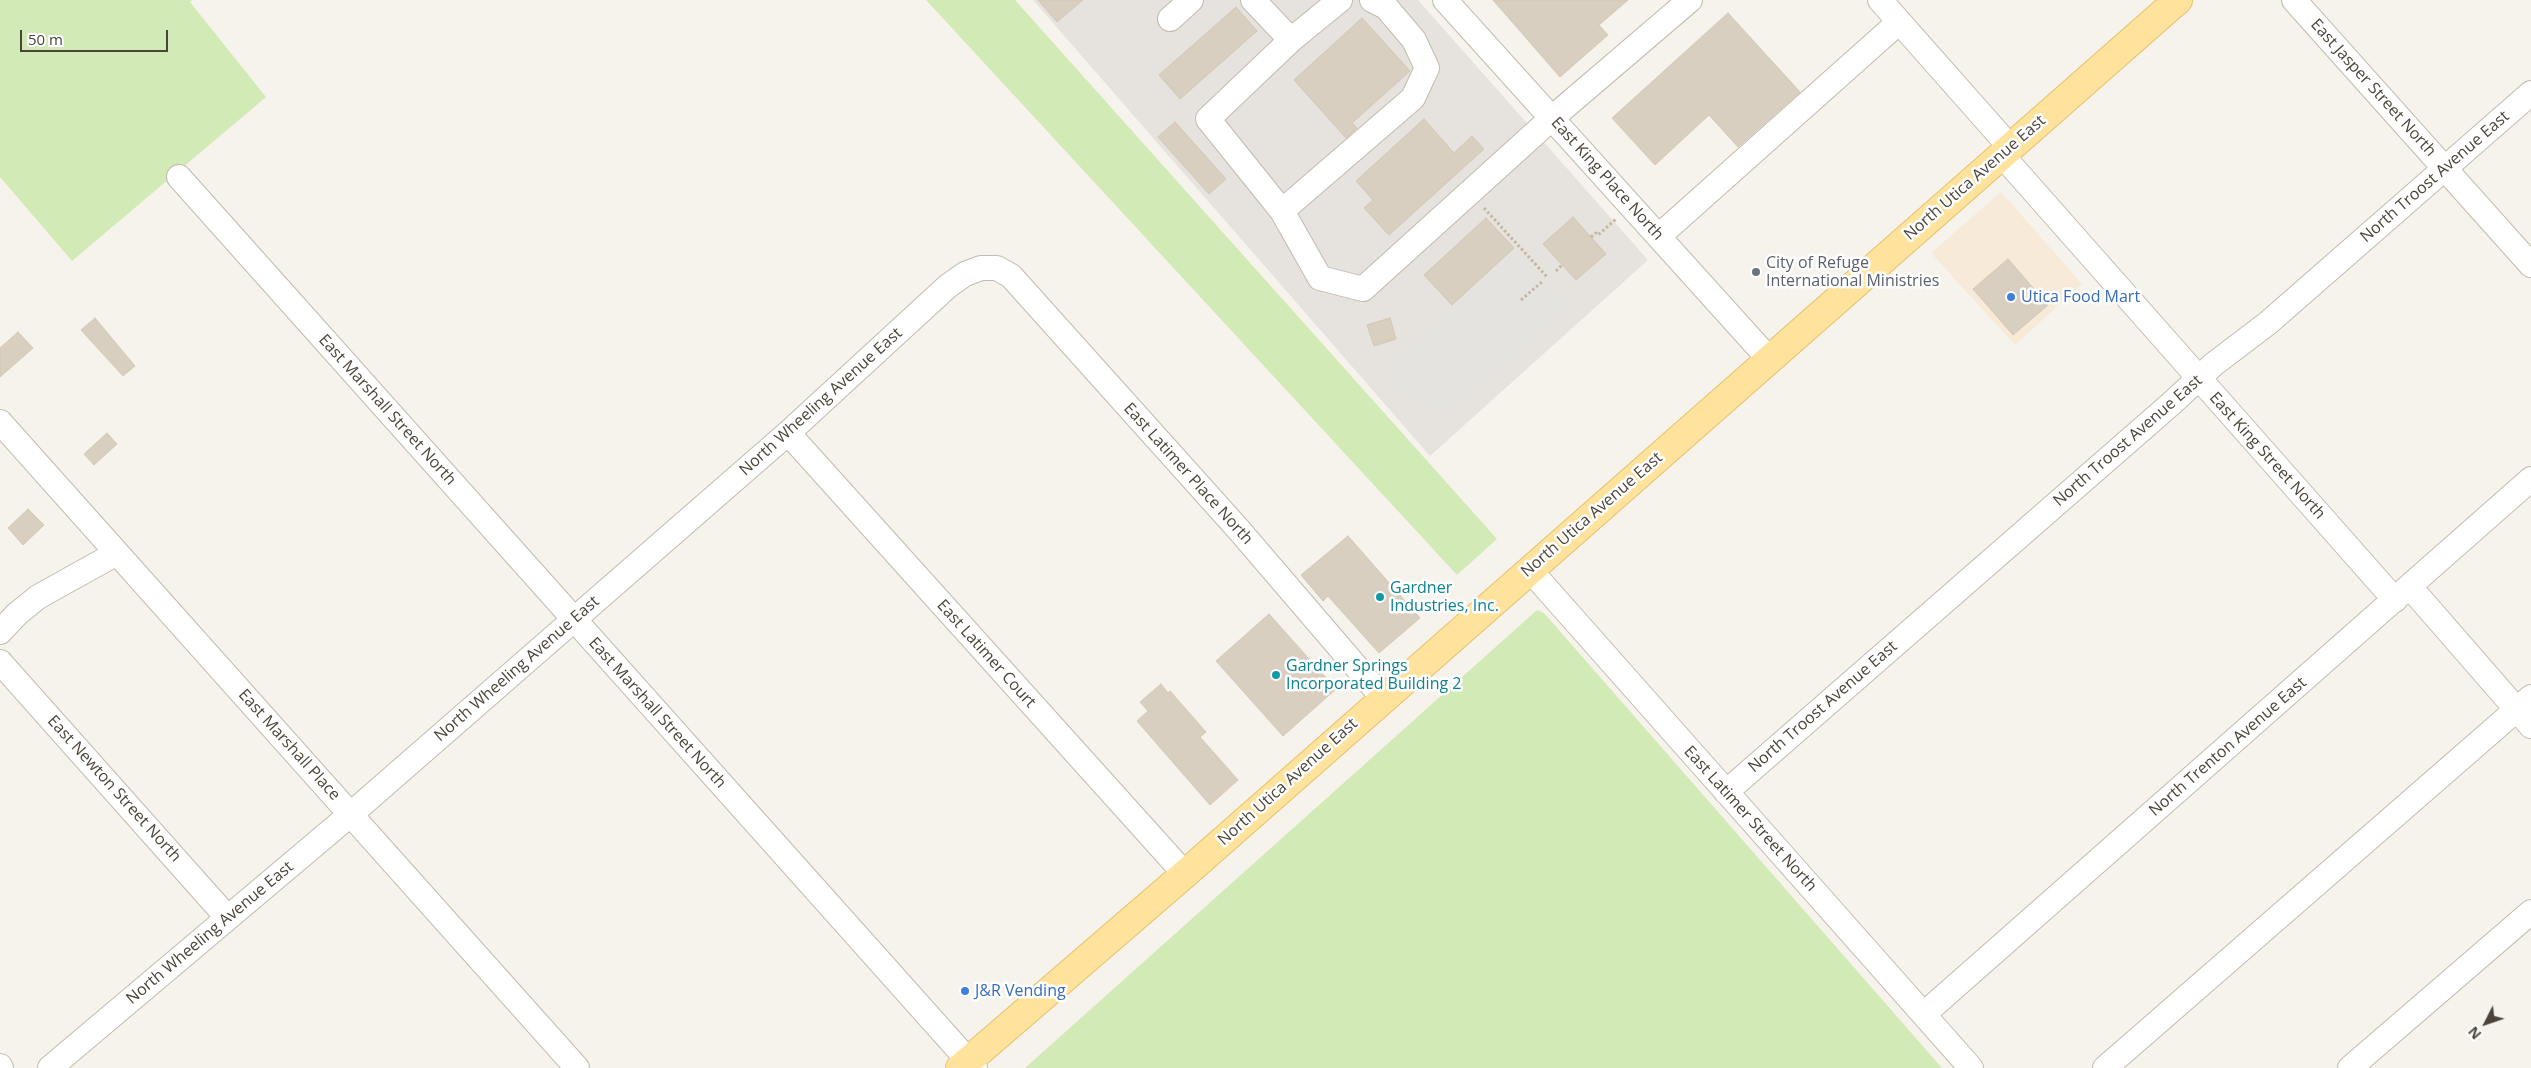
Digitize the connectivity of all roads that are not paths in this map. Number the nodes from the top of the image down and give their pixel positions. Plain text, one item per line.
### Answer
1 (1192, 0) edge
2 (1253, 0) edge
3 (1340, 0) edge
4 (1372, 0) edge
5 (1445, 0) edge
6 (1690, 0) edge
7 (1880, 0) edge
8 (2178, 0) edge
9 (2294, 0) edge
10 (1170, 19) dead end
11 (1900, 22) junction
12 (1291, 40) junction
13 (2531, 92) edge
14 (1552, 118) junction
15 (2006, 150) junction
16 (2445, 168) junction
17 (179, 178) dead end
18 (1282, 212) junction
19 (1659, 236) junction
20 (2531, 265) edge
21 (981, 268) joint
22 (1769, 359) junction
23 (2198, 379) junction
24 (0, 422) edge
25 (788, 433) junction
26 (2531, 479) edge
27 (117, 553) junction
28 (1530, 570) junction
29 (2403, 593) junction
30 (573, 619) junction
31 (0, 632) edge
32 (0, 662) edge
33 (1383, 698) junction
34 (2526, 711) edge
35 (1726, 792) junction
36 (351, 814) junction
37 (1185, 874) junction
38 (2531, 912) edge
39 (227, 917) junction
40 (1924, 1014) junction
41 (968, 1065) edge
42 (50, 1068) edge
43 (577, 1068) edge
44 (1971, 1068) edge
45 (2105, 1068) edge
46 (2350, 1068) edge

1 - 10 street
2 - 12 street
3 - 12 street
4 - 18 street
5 - 14 street, East King Place North
6 - 14 street
7 - 11 street, East King Street North
8 - 15 main road, North Utica Avenue East
9 - 16 street, East Jasper Street North
11 - 15 street, East King Street North
11 - 19 street
12 - 18 street
13 - 16 street, North Troost Avenue East
14 - 18 street
14 - 19 street, East King Place North
15 - 22 main road, North Utica Avenue East
15 - 23 street, East King Street North
16 - 20 street, East Jasper Street North
16 - 23 street, North Troost Avenue East
17 - 30 street, East Marshall Street North
19 - 22 street, East King Place North
21 - 25 street, North Wheeling Avenue East
21 - 33 street, East Latimer Place North
22 - 28 main road, North Utica Avenue East
23 - 29 street, East King Street North
23 - 35 street, North Troost Avenue East
24 - 27 street, East Marshall Place
25 - 30 street, North Wheeling Avenue East
25 - 37 street, East Latimer Court
26 - 29 street, North Trenton Avenue East
27 - 31 street
27 - 36 street, East Marshall Place
28 - 33 main road, North Utica Avenue East
28 - 35 street, East Latimer Street North
29 - 34 street, East King Street North
29 - 40 street, North Trenton Avenue East
30 - 36 street, North Wheeling Avenue East
30 - 41 street, East Marshall Street North
32 - 39 street, East Newton Street North
33 - 37 main road, North Utica Avenue East
34 - 45 street
35 - 40 street, East Latimer Street North
36 - 39 street, North Wheeling Avenue East
36 - 43 street, East Marshall Place
37 - 41 main road, North Utica Avenue East
38 - 46 street
39 - 42 street, North Wheeling Avenue East
40 - 44 street, East Latimer Street North

